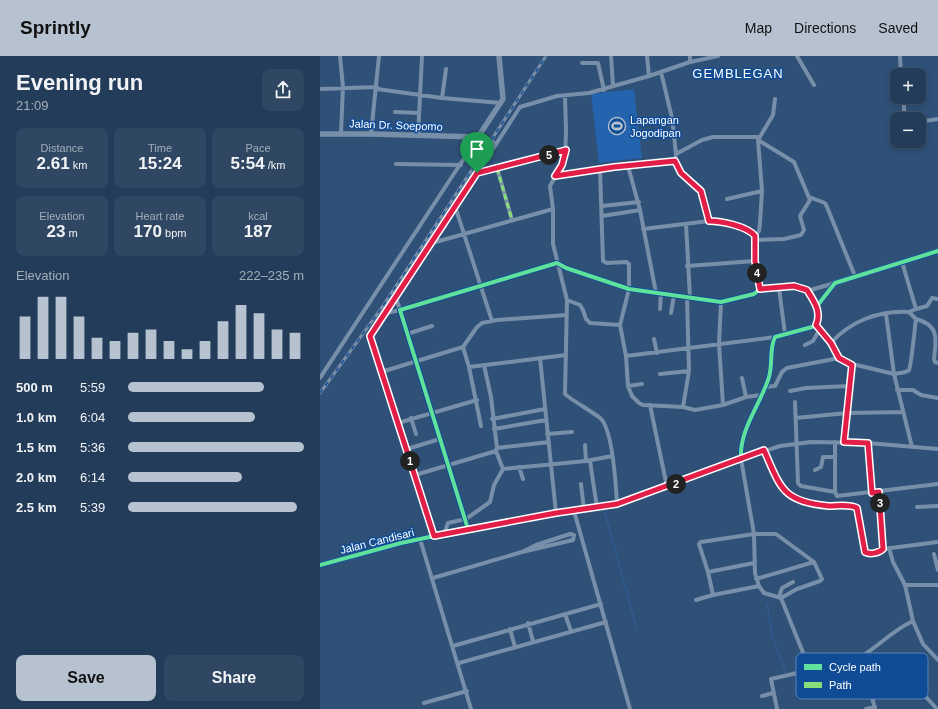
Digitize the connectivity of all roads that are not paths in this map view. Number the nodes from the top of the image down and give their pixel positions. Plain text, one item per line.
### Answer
1 (340, 56) edge
2 (379, 56) edge
3 (422, 56) edge
4 (500, 56) edge
5 (611, 56) edge
6 (647, 56) edge
7 (690, 56) edge
8 (718, 56) edge
9 (797, 56) edge
10 (900, 56) edge
11 (690, 62) junction
12 (582, 63) dead end
13 (901, 68) edge
14 (446, 69) dead end
15 (661, 72) junction
16 (649, 76) junction
17 (814, 85) dead end
18 (613, 86) junction
19 (343, 87) junction
20 (377, 88) junction
21 (320, 89) edge
22 (604, 90) junction
23 (421, 95) junction
24 (565, 96) junction
25 (442, 98) junction
26 (776, 99) dead end
27 (501, 104) junction
28 (395, 112) dead end
29 (419, 113) junction
30 (938, 119) edge
31 (926, 121) edge
32 (341, 133) junction
33 (320, 134) edge
34 (371, 134) junction
35 (418, 136) junction
36 (479, 136) junction
37 (759, 138) junction
38 (496, 144) junction
39 (566, 150) junction
40 (676, 154) junction
41 (675, 161) junction
42 (396, 164) dead end
43 (461, 165) junction
44 (628, 166) junction
45 (497, 168) junction
46 (600, 169) junction
47 (477, 173) junction
48 (555, 176) junction
49 (762, 191) junction
50 (809, 197) junction
51 (727, 199) dead end
52 (638, 202) junction
53 (455, 206) junction
54 (602, 206) junction
55 (553, 209) junction
56 (640, 210) junction
57 (602, 216) junction
58 (512, 220) junction
59 (709, 221) junction
60 (686, 224) junction
61 (643, 229) junction
62 (464, 234) junction
63 (755, 238) junction
64 (432, 243) junction
65 (938, 252) edge
66 (755, 261) junction
67 (902, 262) junction
68 (557, 263) junction
69 (687, 266) junction
70 (855, 276) junction
71 (835, 283) junction
72 (480, 286) junction
73 (779, 288) junction
74 (629, 289) junction
75 (760, 289) junction
76 (807, 290) junction
77 (656, 293) junction
78 (661, 293) junction
79 (674, 295) junction
80 (688, 297) junction
81 (396, 298) junction
82 (938, 299) edge
83 (567, 300) junction
84 (722, 302) junction
85 (817, 306) junction
86 (660, 309) dead end
87 (916, 309) junction
88 (400, 310) junction
89 (909, 312) junction
90 (386, 313) junction
91 (671, 313) dead end
92 (886, 314) junction
93 (567, 315) junction
94 (916, 319) junction
95 (492, 321) junction
96 (620, 325) junction
97 (816, 325) junction
98 (432, 326) dead end
99 (822, 331) junction
100 (407, 334) junction
101 (785, 334) junction
102 (774, 337) junction
103 (654, 339) dead end
104 (831, 343) junction
105 (719, 344) junction
106 (805, 346) dead end
107 (463, 347) junction
108 (689, 349) junction
109 (656, 353) junction
110 (566, 355) junction
111 (626, 356) junction
112 (540, 358) junction
113 (839, 358) junction
114 (416, 362) junction
115 (938, 362) edge
116 (484, 365) junction
117 (852, 365) junction
118 (469, 367) junction
119 (689, 371) junction
120 (381, 372) junction
121 (660, 374) dead end
122 (894, 374) junction
123 (320, 378) edge
124 (742, 378) dead end
125 (642, 384) dead end
126 (628, 386) junction
127 (849, 386) junction
128 (765, 387) junction
129 (897, 390) junction
130 (790, 391) dead end
131 (761, 395) junction
132 (746, 397) junction
133 (938, 398) edge
134 (477, 400) junction
135 (795, 402) dead end
136 (650, 405) junction
137 (723, 405) junction
138 (683, 407) junction
139 (545, 409) junction
140 (903, 412) junction
141 (432, 413) junction
142 (847, 413) junction
143 (411, 418) junction
144 (796, 418) junction
145 (492, 419) junction
146 (546, 420) junction
147 (398, 423) junction
148 (481, 426) dead end
149 (494, 429) junction
150 (572, 432) dead end
151 (416, 434) dead end
152 (547, 434) junction
153 (440, 439) junction
154 (549, 442) junction
155 (835, 442) junction
156 (844, 442) junction
157 (796, 443) junction
158 (868, 443) junction
159 (585, 445) dead end
160 (912, 447) junction
161 (407, 449) junction
162 (938, 449) edge
163 (496, 450) junction
164 (764, 450) junction
165 (612, 456) junction
166 (834, 457) junction
167 (741, 459) junction
168 (588, 461) junction
169 (450, 465) junction
170 (551, 465) junction
171 (519, 467) junction
172 (502, 469) junction
173 (815, 470) dead end
174 (415, 475) junction
175 (523, 479) dead end
176 (580, 484) dead end
177 (938, 484) edge
178 (667, 487) junction
179 (834, 492) junction
180 (879, 492) junction
181 (872, 493) junction
182 (617, 504) junction
183 (938, 506) edge
184 (916, 507) dead end
185 (596, 508) junction
186 (584, 510) junction
187 (574, 511) junction
188 (556, 513) junction
189 (467, 524) junction
190 (444, 534) junction
191 (754, 534) junction
192 (434, 536) junction
193 (581, 536) junction
194 (420, 539) junction
195 (938, 542) edge
196 (889, 548) junction
197 (883, 549) junction
198 (934, 554) dead end
199 (814, 562) junction
200 (754, 563) junction
201 (320, 565) edge
202 (938, 570) edge
203 (708, 572) junction
204 (433, 578) junction
205 (756, 579) junction
206 (793, 582) dead end
207 (905, 585) junction
208 (938, 585) edge
209 (759, 586) junction
210 (713, 596) junction
211 (780, 598) junction
212 (696, 600) dead end
213 (601, 604) junction
214 (565, 614) junction
215 (913, 621) junction
216 (606, 622) junction
217 (528, 624) junction
218 (510, 629) junction
219 (571, 631) junction
220 (533, 641) junction
221 (453, 646) junction
222 (515, 647) junction
223 (803, 653) edge
224 (867, 653) edge
225 (938, 660) edge
226 (459, 663) junction
227 (796, 673) edge
228 (467, 691) junction
229 (773, 693) junction
230 (762, 696) dead end
231 (928, 699) edge
232 (424, 703) dead end
233 (875, 708) edge
234 (471, 709) edge
235 (630, 709) edge
236 (777, 709) edge
237 (866, 709) edge
238 (937, 709) edge

1 - 19 street
2 - 20 street
3 - 23 street
4 - 27 street
5 - 18 street
6 - 16 street
7 - 11 street
8 - 11 street
9 - 17 street
10 - 13 street
11 - 15 street
12 - 22 street
14 - 25 street
15 - 16 street
15 - 40 street
16 - 18 street
18 - 22 street
19 - 20 street
19 - 21 street
19 - 32 street
20 - 23 street
20 - 34 street
22 - 24 street
23 - 25 street
23 - 29 street
24 - 38 street
24 - 39 street
25 - 27 street
26 - 37 street
27 - 36 street
28 - 29 street
29 - 35 street
30 - 31 street
32 - 33 street, Jalan Dr. Soepomo
32 - 34 street, Jalan Dr. Soepomo
34 - 35 street, Jalan Dr. Soepomo
35 - 36 street, Jalan Dr. Soepomo
36 - 38 street
36 - 43 street
37 - 40 street
37 - 49 street
37 - 50 street
38 - 47 street
39 - 45 street
39 - 48 street
40 - 41 street
41 - 44 street
41 - 59 street
42 - 43 street
43 - 123 street
44 - 46 street
44 - 52 street
45 - 47 street
45 - 58 street
46 - 48 street
46 - 54 street
47 - 53 street
48 - 55 street
49 - 51 street
49 - 63 street
50 - 63 street
50 - 70 street
52 - 54 street
52 - 56 street
53 - 62 street
53 - 64 street
54 - 57 street
55 - 58 street
55 - 68 street
56 - 57 street
56 - 61 street
57 - 74 street
58 - 62 street
59 - 60 street
59 - 63 street
60 - 61 street
60 - 69 street
61 - 77 street
62 - 64 street
62 - 72 street
63 - 66 street
64 - 81 street
65 - 67 street
66 - 69 street
66 - 75 street
67 - 70 street
67 - 87 street
68 - 72 street
68 - 74 street
68 - 83 street
69 - 80 street
70 - 71 street
71 - 76 street
71 - 85 street
72 - 88 street
72 - 95 street
73 - 75 street
73 - 76 street
73 - 101 street
74 - 77 street
74 - 96 street
75 - 84 street
76 - 85 street
77 - 78 street
78 - 79 street
78 - 86 street
79 - 80 street
79 - 91 street
80 - 84 street
80 - 108 street
81 - 88 street
81 - 90 street
82 - 87 street
83 - 93 street
83 - 96 street
84 - 105 street
85 - 97 street
87 - 89 street
88 - 90 street
88 - 100 street
89 - 92 street
89 - 94 street
90 - 120 street
92 - 104 street
92 - 122 street
93 - 95 street
93 - 110 street
94 - 115 street
94 - 122 street
95 - 107 street
96 - 111 street
97 - 99 street
97 - 101 street
98 - 100 street
99 - 104 street
99 - 106 street
100 - 114 street
101 - 102 street
102 - 105 street
102 - 128 street
103 - 109 street
104 - 113 street
105 - 108 street
105 - 137 street
107 - 114 street
107 - 118 street
108 - 109 street
108 - 119 street
109 - 111 street
110 - 112 street
110 - 165 street
111 - 126 street
112 - 116 street
112 - 139 street
113 - 117 street
113 - 128 street
114 - 120 street
114 - 141 street
116 - 118 street
116 - 145 street
117 - 122 street
117 - 127 street
118 - 134 street
119 - 121 street
119 - 138 street
120 - 147 street
122 - 129 street
124 - 132 street
125 - 126 street
126 - 136 street
127 - 130 street
127 - 142 street
128 - 131 street
129 - 133 street
129 - 140 street
131 - 132 street
131 - 167 street
132 - 137 street
134 - 141 street
134 - 148 street
135 - 144 street
136 - 138 street
136 - 178 street
137 - 138 street
139 - 145 street
139 - 146 street
140 - 142 street
140 - 160 street
141 - 143 street
141 - 153 street
142 - 144 street
142 - 156 street
143 - 147 street
143 - 151 street
144 - 157 street
145 - 149 street
146 - 149 street
146 - 152 street
147 - 161 street
149 - 163 street
150 - 152 street
152 - 154 street
153 - 161 street
153 - 169 street
154 - 163 street
154 - 170 street
155 - 156 street
155 - 157 street
155 - 166 street
156 - 158 street
157 - 164 street
157 - 179 street
158 - 160 street
158 - 181 street
159 - 168 street
160 - 162 street
161 - 174 street
163 - 169 street
163 - 172 street
164 - 167 street
164 - 197 street
165 - 168 street
165 - 182 street
166 - 173 street
166 - 179 street
167 - 178 street, Jalan Candisari
167 - 191 street
168 - 170 street
168 - 185 street
169 - 174 street
169 - 189 street
170 - 171 street
170 - 188 street
171 - 172 street
171 - 175 street
172 - 189 street
174 - 192 street
176 - 186 street
177 - 180 street
178 - 182 street, Jalan Candisari
179 - 181 street
180 - 181 street
180 - 197 street
182 - 185 street, Jalan Candisari
183 - 184 street
185 - 186 street, Jalan Candisari
186 - 187 street, Jalan Candisari
187 - 188 street, Jalan Candisari
187 - 193 street
188 - 189 street, Jalan Candisari
189 - 190 street, Jalan Candisari
189 - 190 street
190 - 192 street, Jalan Candisari
191 - 199 street
191 - 200 street
191 - 203 street
192 - 194 street, Jalan Candisari
193 - 204 street
193 - 213 street
194 - 201 street, Jalan Candisari
194 - 204 street
195 - 196 street
196 - 197 street
196 - 207 street
198 - 202 street
199 - 205 street
199 - 211 street
200 - 203 street
200 - 205 street
203 - 210 street
204 - 221 street
205 - 209 street
206 - 211 street
207 - 208 street
207 - 215 street
209 - 210 street
209 - 211 street
210 - 212 street
211 - 223 street
213 - 214 street
213 - 216 street
214 - 217 street
214 - 219 street
215 - 224 street
215 - 225 street
216 - 219 street
216 - 235 street
217 - 218 street
217 - 220 street
218 - 221 street
218 - 222 street
219 - 220 street
220 - 222 street
221 - 226 street
222 - 226 street
226 - 228 street
227 - 229 street
228 - 232 street
228 - 234 street
229 - 230 street
229 - 236 street
231 - 238 street
233 - 237 street

